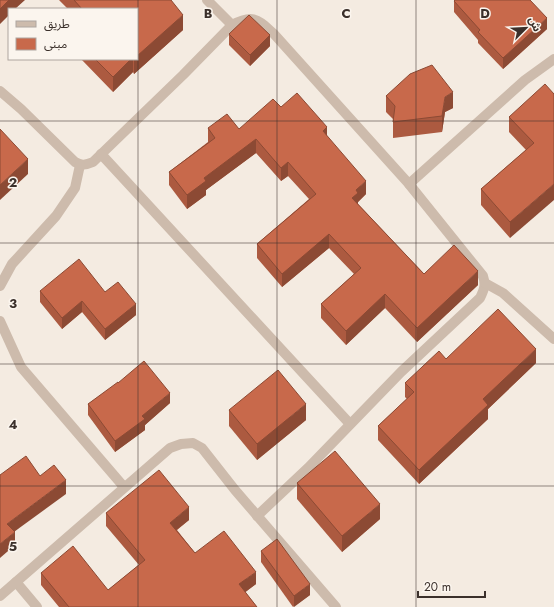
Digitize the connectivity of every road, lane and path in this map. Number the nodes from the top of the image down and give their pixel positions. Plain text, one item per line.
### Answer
1 (207, 0) edge
2 (232, 25) junction
3 (554, 59) edge
4 (0, 91) edge
5 (101, 154) junction
6 (80, 165) junction
7 (408, 184) junction
8 (485, 283) junction
9 (0, 286) edge
10 (0, 321) edge
11 (554, 339) edge
12 (350, 424) junction
13 (124, 487) junction
14 (257, 516) junction
15 (16, 582) junction
16 (0, 596) edge
17 (37, 607) edge
18 (336, 607) edge

1 - 2 street
2 - 5 street
2 - 7 street
3 - 7 street
4 - 6 street
5 - 6 street
5 - 12 street
6 - 9 street
7 - 8 street
8 - 11 street
8 - 12 street
10 - 13 street
12 - 14 street
13 - 14 street
13 - 15 street
14 - 18 street
15 - 16 street
15 - 17 street

